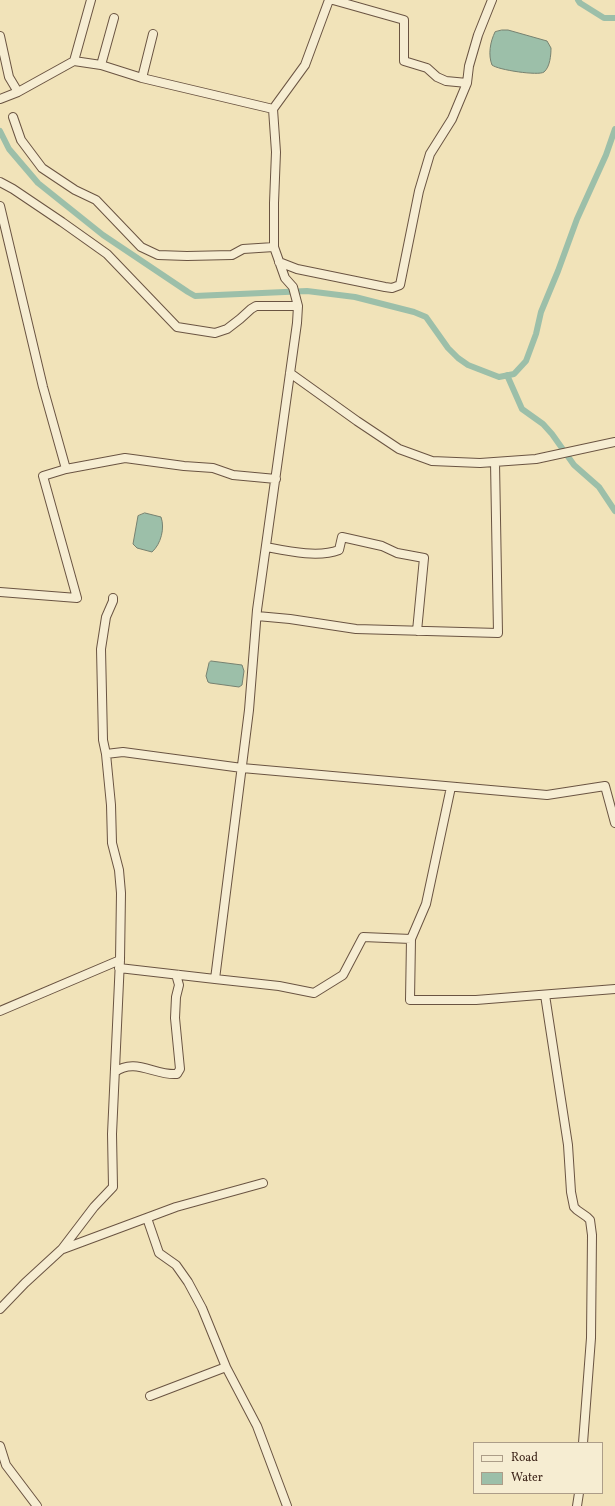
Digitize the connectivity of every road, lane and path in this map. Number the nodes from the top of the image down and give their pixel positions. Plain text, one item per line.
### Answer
1 (91, 0) edge
2 (329, 0) edge
3 (332, 0) edge
4 (492, 0) edge
5 (114, 18) dead end
6 (153, 34) dead end
7 (0, 36) edge
8 (74, 61) junction
9 (101, 66) junction
10 (142, 78) junction
11 (467, 83) junction
12 (15, 93) junction
13 (0, 99) edge
14 (273, 109) junction
15 (13, 117) dead end
16 (0, 182) edge
17 (0, 206) edge
18 (274, 247) junction
19 (280, 262) junction
20 (298, 306) junction
21 (290, 373) junction
22 (615, 442) edge
23 (495, 462) junction
24 (66, 469) junction
25 (276, 478) junction
26 (266, 547) junction
27 (0, 592) edge
28 (113, 598) dead end
29 (257, 616) junction
30 (417, 630) junction
31 (106, 754) junction
32 (242, 768) junction
33 (451, 787) junction
34 (615, 823) edge
35 (411, 939) junction
36 (120, 964) junction
37 (179, 975) junction
38 (215, 979) junction
39 (615, 989) edge
40 (545, 995) junction
41 (0, 1011) edge
42 (115, 1072) junction
43 (263, 1182) dead end
44 (147, 1218) junction
45 (62, 1249) junction
46 (0, 1309) edge
47 (226, 1367) junction
48 (150, 1396) dead end
49 (583, 1442) edge
50 (0, 1446) edge
51 (578, 1494) edge
52 (37, 1506) edge
53 (287, 1506) edge
54 (577, 1506) edge

1 - 8 street
2 - 14 street
3 - 11 street
4 - 11 street
5 - 9 street
6 - 10 street
7 - 12 street
8 - 9 street
8 - 12 street
9 - 10 street
10 - 14 street
11 - 19 street
12 - 13 street
14 - 18 street
15 - 18 street
16 - 20 street
17 - 24 street
18 - 19 street
19 - 20 street
20 - 21 street
21 - 23 street
21 - 25 street
22 - 23 street
23 - 30 street
24 - 25 street
24 - 27 street
25 - 26 street
26 - 29 street
26 - 30 street
28 - 31 street
29 - 30 street
29 - 32 street
31 - 32 street
31 - 36 street
32 - 33 street
32 - 38 street
33 - 34 street
33 - 35 street
35 - 38 street
35 - 40 street
36 - 37 street
36 - 41 street
36 - 42 street
37 - 38 street
37 - 42 street
39 - 40 street
40 - 49 street
42 - 45 street
43 - 44 street
44 - 45 street
44 - 47 street
45 - 46 street
47 - 48 street
47 - 53 street
50 - 52 street
51 - 54 street

